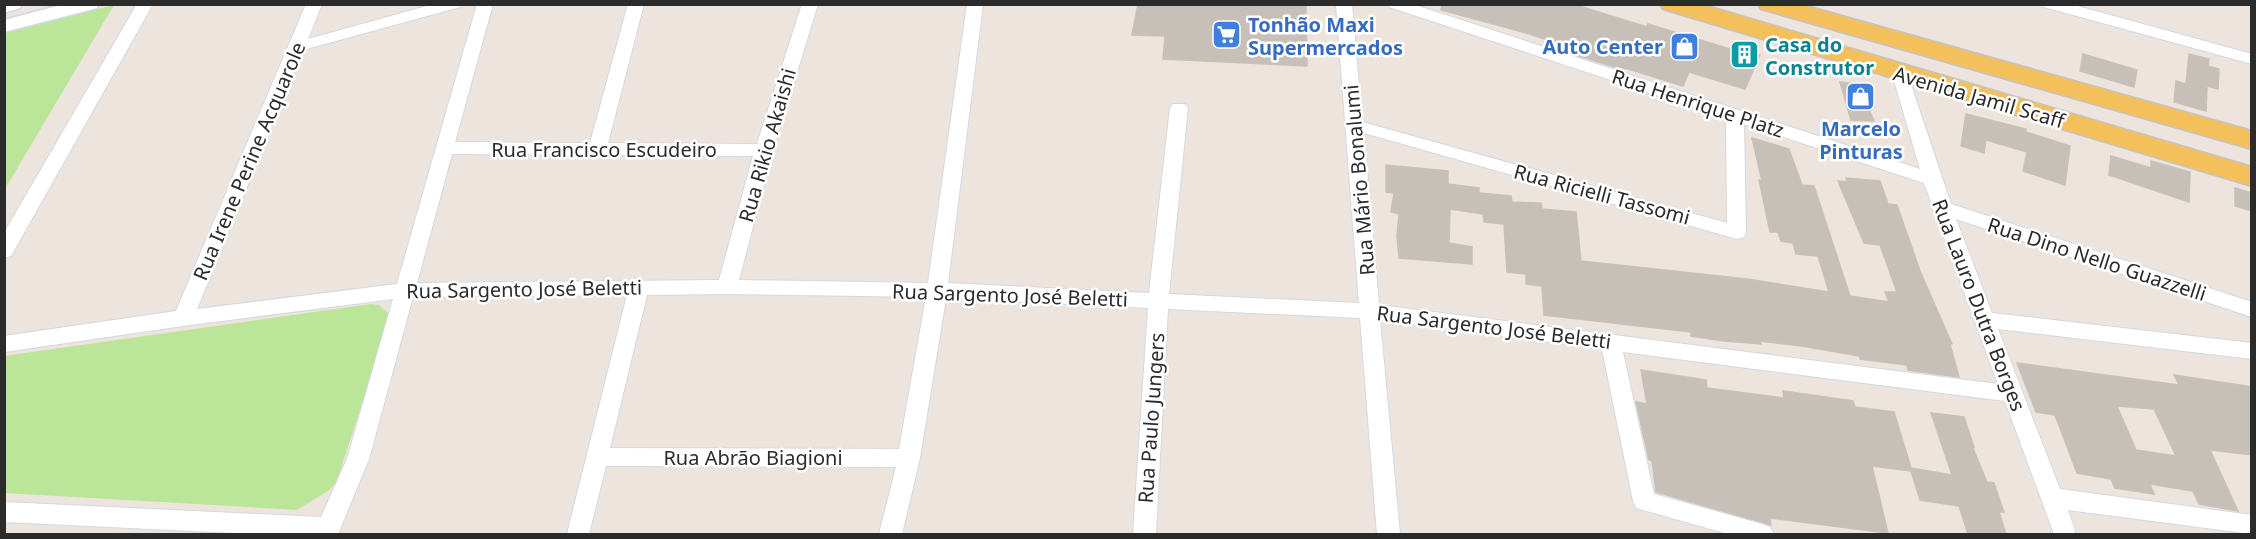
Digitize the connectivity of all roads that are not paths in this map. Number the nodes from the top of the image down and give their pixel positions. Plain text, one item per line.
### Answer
1 (13, 4) edge
2 (90, 4) edge
3 (145, 4) edge
4 (314, 4) edge
5 (454, 4) edge
6 (485, 4) edge
7 (636, 4) edge
8 (810, 4) edge
9 (975, 4) edge
10 (1344, 4) edge
11 (1395, 4) edge
12 (1770, 4) edge
13 (2050, 4) edge
14 (1687, 6) edge
15 (4, 7) edge
16 (4, 26) edge
17 (296, 47) junction
18 (2252, 59) edge
19 (1900, 74) junction
20 (1179, 108) dead end
21 (1735, 115) junction
22 (1354, 125) junction
23 (2252, 140) edge
24 (445, 147) junction
25 (597, 150) junction
26 (764, 150) junction
27 (2252, 177) edge
28 (1932, 179) junction
29 (1943, 208) junction
30 (13, 223) edge
31 (4, 251) edge
32 (727, 287) junction
33 (639, 288) junction
34 (406, 290) junction
35 (937, 290) junction
36 (1158, 302) junction
37 (1369, 310) junction
38 (2252, 310) edge
39 (183, 318) junction
40 (1985, 320) junction
41 (1611, 342) junction
42 (4, 344) edge
43 (2252, 351) edge
44 (2013, 394) junction
45 (598, 457) junction
46 (909, 458) junction
47 (2051, 498) junction
48 (4, 512) edge
49 (2252, 525) edge
50 (327, 531) edge
51 (578, 534) edge
52 (891, 534) edge
53 (1144, 534) edge
54 (1388, 534) edge
55 (1761, 534) edge
56 (2065, 534) edge

1 - 15 street
2 - 16 street
3 - 30 street
4 - 17 street, Rua Irene Perine Acquarole
5 - 17 street
6 - 24 street
7 - 25 street
8 - 26 street, Rua Rikio Akaishi
9 - 35 street
10 - 22 street, Rua Mário Bonalumi
11 - 21 street, Rua Henrique Platz
12 - 23 main road, Avenida Jamil Scaff
13 - 18 street
14 - 19 main road, Avenida Jamil Scaff
17 - 39 street, Rua Irene Perine Acquarole
19 - 27 main road, Avenida Jamil Scaff
19 - 28 street, Rua Lauro Dutra Borges
20 - 36 street, Rua Paulo Jungers
21 - 22 street, Rua Ricielli Tassomi
21 - 28 street, Rua Henrique Platz
22 - 37 street, Rua Mário Bonalumi
24 - 25 street, Rua Francisco Escudeiro
24 - 34 street
25 - 26 street, Rua Francisco Escudeiro
26 - 32 street, Rua Rikio Akaishi
28 - 29 street, Rua Lauro Dutra Borges
29 - 38 street, Rua Dino Nello Guazzelli
29 - 40 street, Rua Lauro Dutra Borges
30 - 31 street
32 - 33 street, Rua Sargento José Beletti
32 - 35 street, Rua Sargento José Beletti
33 - 34 street, Rua Sargento José Beletti
33 - 45 street
34 - 39 street, Rua Sargento José Beletti
34 - 50 street
35 - 36 street, Rua Sargento José Beletti
35 - 46 street
36 - 37 street, Rua Sargento José Beletti
36 - 53 street, Rua Paulo Jungers
37 - 41 street, Rua Sargento José Beletti
37 - 54 street, Rua Mário Bonalumi
39 - 42 street, Rua Sargento José Beletti
40 - 43 street
40 - 44 street, Rua Lauro Dutra Borges
41 - 44 street, Rua Sargento José Beletti
41 - 55 street
44 - 47 street, Rua Lauro Dutra Borges
45 - 46 street, Rua Abrão Biagioni
45 - 51 street
46 - 52 street
47 - 49 street
47 - 56 street, Rua Lauro Dutra Borges
48 - 50 street

